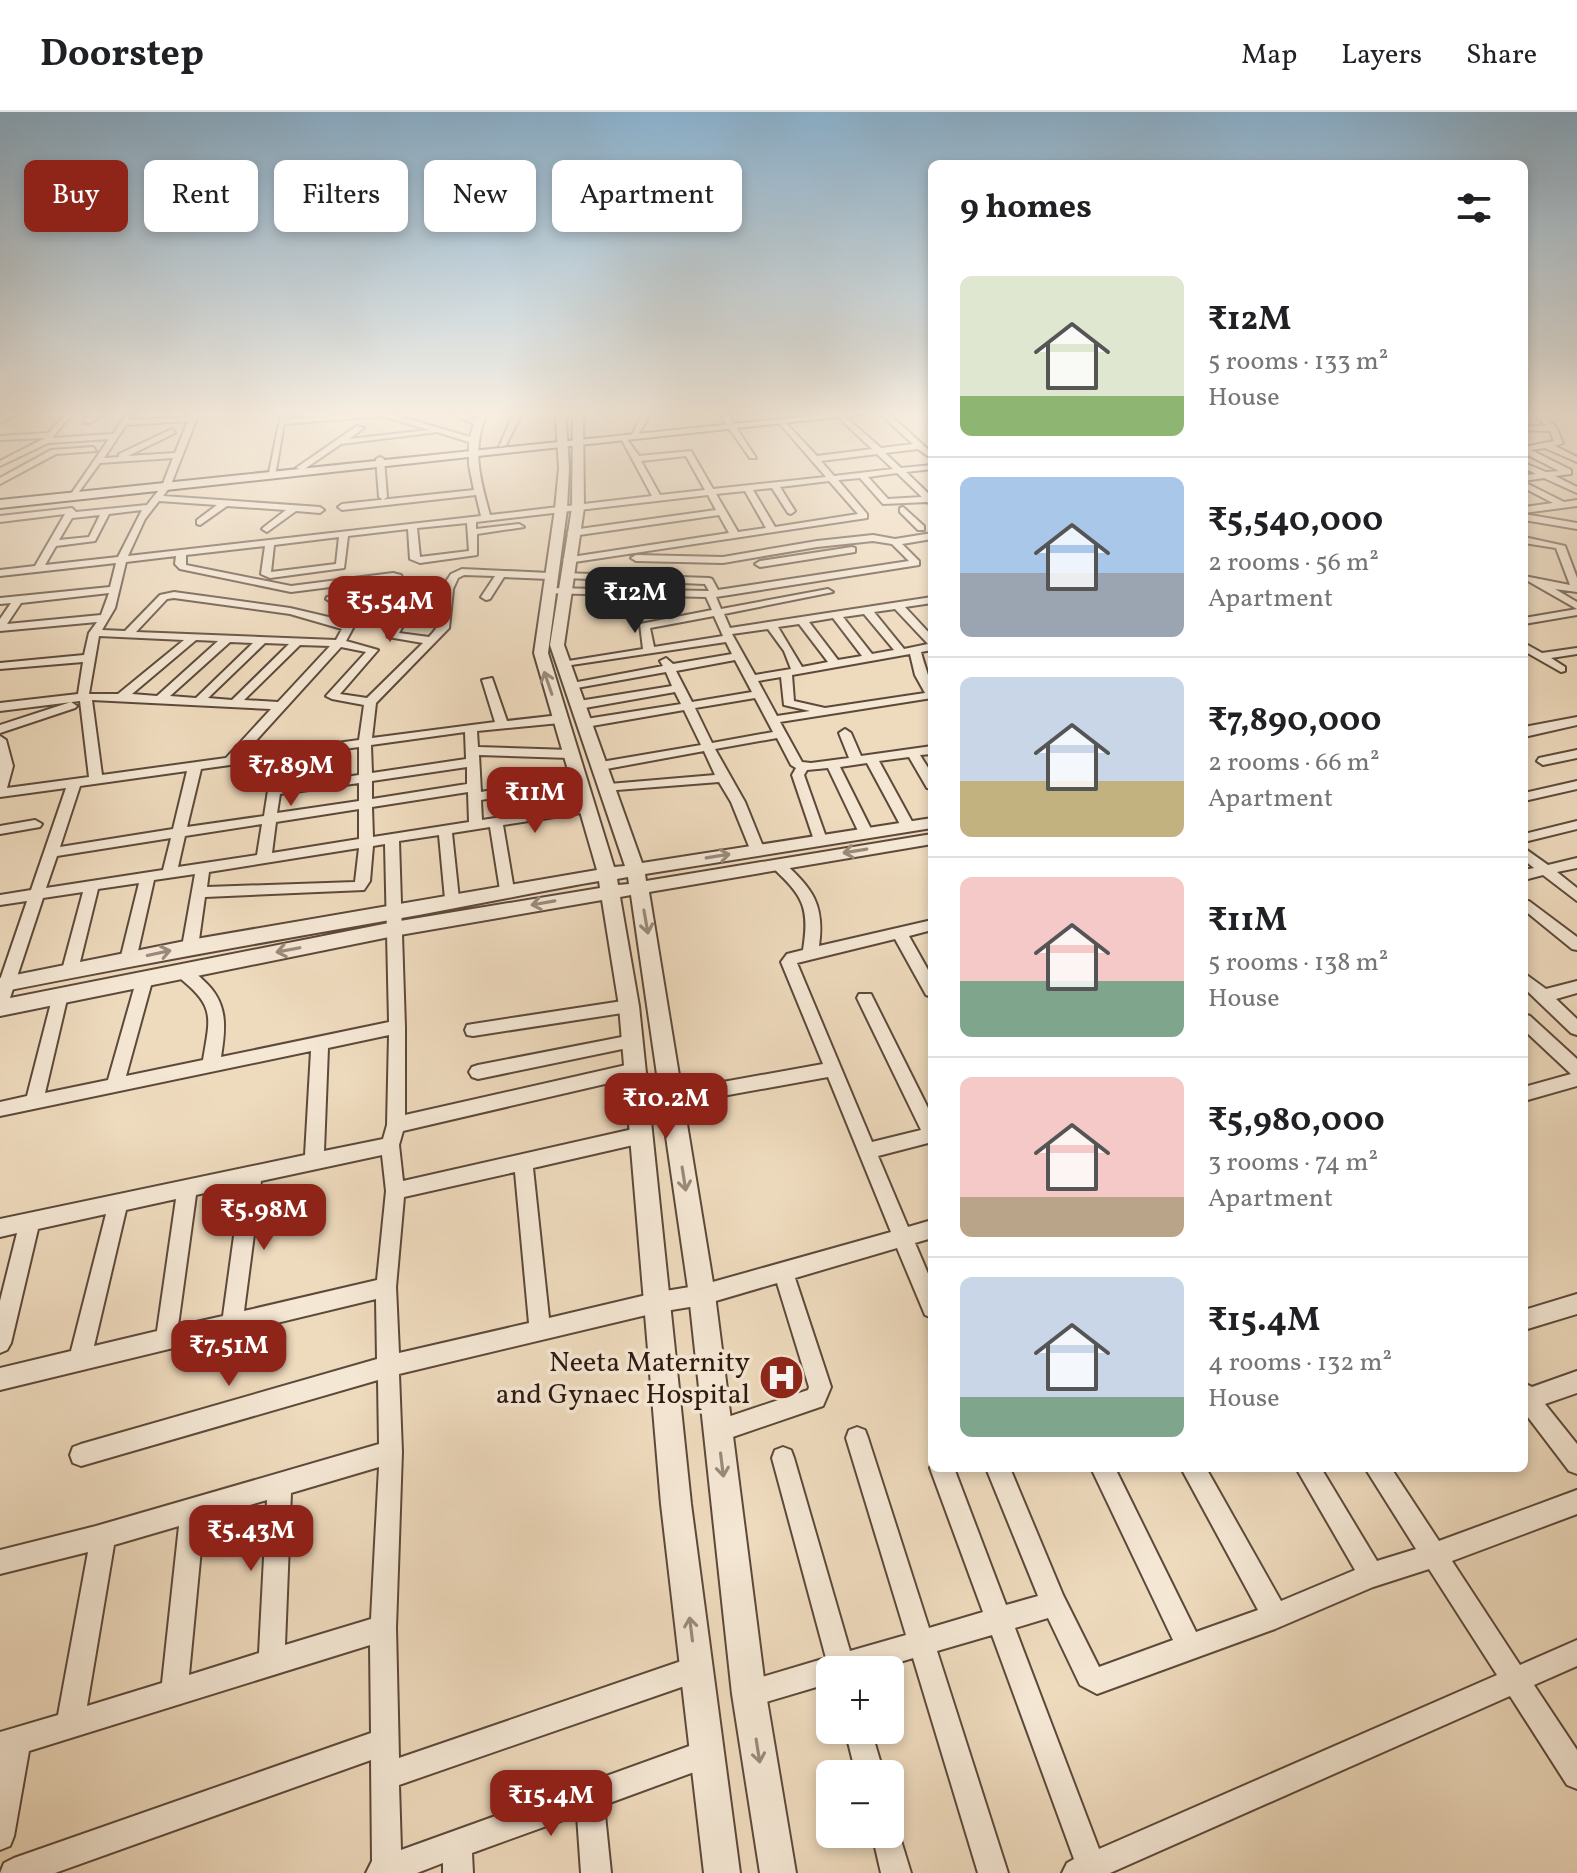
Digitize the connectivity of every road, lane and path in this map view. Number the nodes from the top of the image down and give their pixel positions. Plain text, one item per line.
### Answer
1 (62, 495) edge
2 (67, 495) edge
3 (159, 495) edge
4 (451, 495) edge
5 (481, 495) edge
6 (569, 495) edge
7 (656, 495) edge
8 (692, 495) edge
9 (712, 495) edge
10 (752, 495) edge
11 (781, 495) edge
12 (846, 495) edge
13 (880, 495) edge
14 (1544, 495) edge
15 (928, 496) edge
16 (157, 498) junction
17 (658, 499) junction
18 (37, 500) junction
19 (0, 501) edge
20 (1577, 503) edge
21 (224, 504) junction
22 (1563, 505) junction
23 (150, 507) junction
24 (342, 507) dead end
25 (569, 508) junction
26 (293, 509) junction
27 (1528, 509) edge
28 (320, 510) dead end
29 (903, 510) dead end
30 (791, 511) dead end
31 (106, 512) junction
32 (722, 512) junction
33 (27, 516) junction
34 (68, 516) junction
35 (486, 518) junction
36 (1528, 518) edge
37 (0, 519) edge
38 (471, 520) junction
39 (200, 522) dead end
40 (919, 522) dead end
41 (801, 525) junction
42 (412, 526) junction
43 (1577, 526) edge
44 (519, 527) dead end
45 (267, 529) dead end
46 (599, 529) junction
47 (772, 530) junction
48 (473, 532) junction
49 (572, 533) junction
50 (344, 534) junction
51 (735, 535) junction
52 (928, 538) edge
53 (1528, 541) edge
54 (270, 543) junction
55 (896, 543) junction
56 (53, 544) junction
57 (817, 544) junction
58 (209, 550) junction
59 (181, 553) junction
60 (612, 554) junction
61 (599, 556) junction
62 (636, 557) junction
63 (122, 559) junction
64 (796, 560) junction
65 (205, 561) dead end
66 (928, 562) edge
67 (916, 563) junction
68 (43, 568) junction
69 (732, 568) dead end
70 (15, 571) junction
71 (0, 573) edge
72 (501, 574) junction
73 (627, 578) junction
74 (810, 578) junction
75 (559, 579) junction
76 (41, 581) dead end
77 (1531, 581) edge
78 (447, 586) junction
79 (113, 590) junction
80 (0, 591) edge
81 (403, 591) junction
82 (828, 592) dead end
83 (712, 594) junction
84 (486, 597) dead end
85 (331, 599) dead end
86 (18, 600) junction
87 (0, 601) edge
88 (928, 601) edge
89 (919, 602) junction
90 (897, 605) junction
91 (1577, 606) edge
92 (717, 610) junction
93 (867, 610) junction
94 (928, 612) edge
95 (1528, 612) edge
96 (1577, 612) edge
97 (836, 615) junction
98 (104, 618) junction
99 (402, 619) dead end
100 (1539, 619) junction
101 (802, 620) junction
102 (1528, 620) edge
103 (771, 625) junction
104 (0, 628) edge
105 (94, 633) junction
106 (128, 634) junction
107 (728, 635) junction
108 (195, 636) junction
109 (228, 638) junction
110 (263, 639) junction
111 (928, 640) edge
112 (298, 641) junction
113 (432, 641) junction
114 (339, 643) junction
115 (928, 645) edge
116 (1528, 648) edge
117 (654, 650) junction
118 (915, 650) junction
119 (1577, 651) edge
120 (901, 652) junction
121 (739, 656) junction
122 (1541, 656) junction
123 (88, 658) junction
124 (869, 658) junction
125 (835, 664) junction
126 (0, 666) edge
127 (670, 667) junction
128 (1561, 669) dead end
129 (792, 672) junction
130 (752, 679) junction
131 (488, 680) dead end
132 (928, 687) edge
133 (680, 688) junction
134 (759, 694) junction
135 (928, 695) edge
136 (121, 697) junction
137 (85, 699) junction
138 (160, 699) junction
139 (572, 699) junction
140 (199, 701) junction
141 (370, 702) junction
142 (234, 704) junction
143 (690, 705) junction
144 (280, 706) junction
145 (0, 707) edge
146 (837, 711) junction
147 (1577, 711) edge
148 (773, 720) junction
149 (1528, 720) edge
150 (1577, 721) edge
151 (502, 724) junction
152 (471, 728) junction
153 (0, 729) edge
154 (1528, 731) edge
155 (845, 733) dead end
156 (781, 734) junction
157 (0, 740) edge
158 (365, 743) junction
159 (709, 747) junction
160 (928, 750) edge
161 (912, 752) junction
162 (280, 754) junction
163 (570, 754) junction
164 (1577, 754) edge
165 (472, 756) junction
166 (864, 760) junction
167 (230, 761) junction
168 (1543, 761) dead end
169 (832, 764) junction
170 (195, 766) junction
171 (803, 767) junction
172 (605, 777) junction
173 (365, 778) junction
174 (723, 778) junction
175 (928, 778) edge
176 (96, 779) junction
177 (578, 779) junction
178 (75, 781) junction
179 (1577, 785) edge
180 (0, 791) edge
181 (275, 791) junction
182 (474, 792) junction
183 (1528, 796) edge
184 (366, 804) junction
185 (587, 808) junction
186 (270, 819) junction
187 (496, 822) junction
188 (35, 824) dead end
189 (928, 824) edge
190 (476, 825) junction
191 (1577, 825) edge
192 (908, 827) junction
193 (0, 830) edge
194 (445, 830) junction
195 (180, 832) junction
196 (866, 833) junction
197 (392, 837) junction
198 (1528, 837) edge
199 (820, 840) junction
200 (928, 840) edge
201 (366, 841) junction
202 (757, 849) junction
203 (50, 853) junction
204 (1528, 856) edge
205 (264, 857) junction
206 (1577, 863) edge
207 (777, 864) junction
208 (203, 866) junction
209 (1546, 870) junction
210 (170, 872) junction
211 (1528, 874) edge
212 (148, 876) junction
213 (637, 878) junction
214 (609, 882) junction
215 (92, 885) junction
216 (507, 890) junction
217 (1574, 890) edge
218 (199, 892) junction
219 (37, 894) junction
220 (0, 900) edge
221 (464, 904) junction
222 (1529, 906) dead end
223 (394, 921) junction
224 (928, 926) edge
225 (900, 934) junction
226 (1577, 945) edge
227 (190, 947) junction
228 (810, 954) junction
229 (128, 960) junction
230 (70, 970) junction
231 (182, 971) junction
232 (145, 978) junction
233 (1528, 983) edge
234 (928, 984) edge
235 (4, 985) edge
236 (1577, 987) edge
237 (60, 995) junction
238 (1543, 996) junction
239 (865, 998) dead end
240 (0, 1006) edge
241 (629, 1006) junction
242 (1528, 1024) edge
243 (397, 1027) junction
244 (1577, 1029) edge
245 (473, 1030) dead end
246 (632, 1041) junction
247 (320, 1043) junction
248 (211, 1065) junction
249 (833, 1069) junction
250 (1577, 1069) edge
251 (635, 1070) junction
252 (478, 1072) dead end
253 (1577, 1079) edge
254 (115, 1085) junction
255 (1528, 1093) edge
256 (673, 1098) junction
257 (34, 1102) junction
258 (0, 1109) edge
259 (928, 1126) edge
260 (393, 1135) junction
261 (642, 1135) junction
262 (928, 1136) edge
263 (867, 1151) junction
264 (314, 1161) junction
265 (523, 1163) junction
266 (252, 1174) junction
267 (187, 1188) junction
268 (395, 1191) junction
269 (118, 1203) junction
270 (30, 1222) junction
271 (0, 1228) edge
272 (928, 1230) edge
273 (903, 1237) junction
274 (783, 1271) junction
275 (386, 1287) junction
276 (702, 1295) junction
277 (928, 1298) edge
278 (659, 1302) junction
279 (1577, 1304) edge
280 (1528, 1319) edge
281 (232, 1324) junction
282 (540, 1330) junction
283 (166, 1340) junction
284 (0, 1343) edge
285 (80, 1360) junction
286 (390, 1366) junction
287 (0, 1379) edge
288 (1577, 1382) edge
289 (1528, 1396) edge
290 (1528, 1400) edge
291 (718, 1431) junction
292 (857, 1438) dead end
293 (391, 1452) junction
294 (81, 1455) dead end
295 (783, 1458) dead end
296 (1577, 1463) edge
297 (943, 1472) edge
298 (1000, 1472) edge
299 (1105, 1472) edge
300 (1195, 1472) edge
301 (1310, 1472) edge
302 (1380, 1472) edge
303 (280, 1484) junction
304 (1577, 1502) edge
305 (193, 1510) junction
306 (103, 1536) junction
307 (1434, 1555) junction
308 (0, 1562) edge
309 (1372, 1575) junction
310 (1054, 1604) junction
311 (1275, 1616) junction
312 (997, 1621) junction
313 (383, 1628) junction
314 (921, 1643) junction
315 (1190, 1647) junction
316 (1577, 1653) edge
317 (833, 1656) edge
318 (878, 1656) edge
319 (271, 1663) junction
320 (696, 1669) junction
321 (816, 1675) edge
322 (1515, 1679) junction
323 (174, 1692) junction
324 (749, 1694) junction
325 (70, 1725) junction
326 (385, 1742) junction
327 (8, 1744) edge
328 (706, 1754) junction
329 (1577, 1775) edge
330 (386, 1776) junction
331 (589, 1796) junction
332 (0, 1836) edge
333 (890, 1848) edge
334 (457, 1859) edge
335 (1084, 1870) edge
336 (383, 1871) edge
337 (14, 1873) edge
338 (596, 1873) edge
339 (722, 1873) edge
340 (778, 1873) edge
341 (896, 1873) edge
342 (993, 1873) edge

1 - 19 main road
2 - 18 main road
3 - 16 street
4 - 24 street
5 - 35 street
6 - 25 street
7 - 17 street
8 - 17 street
9 - 32 street
10 - 47 street
11 - 30 street
12 - 41 street
13 - 15 street
14 - 22 street
16 - 21 street
16 - 23 street
17 - 25 street
18 - 19 main road
18 - 33 street
20 - 22 street
21 - 26 street
21 - 39 street
22 - 27 street
23 - 31 street
23 - 63 street
25 - 35 street
25 - 49 street
25 - 75 street
26 - 28 street
26 - 45 street
29 - 40 street
31 - 34 street
31 - 56 street
32 - 46 street
32 - 51 street
33 - 34 street
33 - 37 street
34 - 56 street
35 - 38 street
36 - 43 street
38 - 42 street
38 - 48 street
41 - 47 street
41 - 57 street
42 - 48 street
42 - 50 street
44 - 48 street
46 - 49 street
46 - 60 street
47 - 51 street
49 - 75 street
50 - 54 street
50 - 54 street
51 - 60 street
52 - 55 street
53 - 77 street
54 - 58 street
55 - 57 street
55 - 64 street
55 - 67 street
56 - 68 street
57 - 62 street
58 - 59 street
58 - 65 street
59 - 63 street
59 - 81 street
60 - 61 street
61 - 62 street
61 - 75 street
62 - 73 street
63 - 68 street
63 - 79 street
64 - 69 street
64 - 74 street
66 - 67 street
67 - 74 street
68 - 70 street
68 - 76 street
70 - 71 street
70 - 80 street
72 - 75 street
72 - 78 street
72 - 84 street
73 - 75 street
73 - 83 street
74 - 83 street
75 - 83 street
75 - 139 street
139 -> 75 street
77 - 91 street
78 - 81 street
78 - 113 street
79 - 86 street
79 - 98 street
81 - 85 street
82 - 92 street
83 - 92 street
86 - 87 street
86 - 104 street
88 - 89 street
89 - 90 street
89 - 94 street
90 - 93 street
90 - 111 street
92 - 107 street
92 - 117 street
93 - 97 street
93 - 120 street
95 - 100 street
96 - 100 street
97 - 101 street
97 - 124 street
98 - 104 street
98 - 105 street
99 - 113 street
100 - 102 street
101 - 103 street
101 - 125 street
103 - 107 street
103 - 129 street
105 - 106 street
105 - 123 street
106 - 108 street
106 - 114 street
107 - 117 street
107 - 121 street
108 - 109 street
108 - 136 street
109 - 110 street
109 - 138 street
110 - 112 street
110 - 140 street
112 - 114 street
112 - 142 street
113 - 141 street
114 - 141 street
114 - 144 street
115 - 118 street
116 - 122 street
117 - 127 street
117 - 139 street
118 - 120 street
118 - 132 street
119 - 122 street
120 - 124 street
121 - 127 street
121 - 130 street
122 - 128 street
123 - 126 street
123 - 137 street
124 - 125 street
125 - 129 street
127 - 133 street
127 - 139 street
129 - 130 street
129 - 146 street
130 - 134 street
131 - 151 street
133 - 139 street
133 - 143 street
134 - 143 street
134 - 148 street
135 - 146 street
136 - 137 street
136 - 138 street
137 - 145 street
137 - 153 street
137 - 176 street
138 - 140 street
139 - 143 street
139 - 151 street
139 - 163 street
139 - 172 street
140 - 142 street
141 - 158 street
142 - 144 street
143 - 159 street
144 - 167 street
146 - 148 street
147 - 149 street
148 - 156 street
150 - 154 street
151 - 152 street
152 - 158 street
152 - 165 street
155 - 166 street
156 - 159 street
156 - 171 street
157 - 180 street
158 - 162 street
158 - 173 street
159 - 172 street
159 - 174 street
160 - 161 street
161 - 166 street
161 - 175 street
162 - 167 street
162 - 181 street
163 - 165 street
163 - 177 street
164 - 168 street
165 - 173 street
165 - 182 street
166 - 169 street
166 - 192 street
167 - 170 street
169 - 171 street
169 - 196 street
170 - 176 street
170 - 195 street
171 - 199 street
172 - 174 street
172 - 213 street
173 - 181 street
173 - 184 street
174 - 202 street
176 - 178 street
177 - 182 street
177 - 185 street
178 - 180 street
178 - 203 street
179 - 183 street
181 - 186 street
182 - 184 street
182 - 190 street
184 - 186 street
184 - 201 street
185 - 187 street
185 - 214 street
186 - 195 street
186 - 205 street
187 - 190 street
187 - 216 street
188 - 193 street
189 - 192 street
190 - 194 street
191 - 198 street
192 - 196 street
194 - 197 street
194 - 221 street
195 - 203 street
195 - 210 street
196 - 199 street
197 - 201 street
197 - 223 street
199 - 202 street
200 -> 207 street
201 - 205 street
201 - 218 street
213 -> 202 street
203 - 219 street
204 - 209 street
205 - 208 street
206 - 209 street
207 - 213 street
207 - 228 street
208 - 210 street
208 - 218 street
209 - 211 street
209 - 217 street
210 - 212 street
212 - 215 street
212 - 229 street
213 - 214 street
213 -> 256 street
214 - 216 street
214 -> 221 street
214 - 241 street
215 - 219 street
215 - 230 street
216 - 221 street
218 - 227 street
219 - 220 street
219 - 235 street
221 - 223 street
222 - 226 street
223 - 227 street
223 -> 231 street
223 - 243 street
224 - 225 street
225 - 228 street
225 - 234 street
229 -> 227 street
228 - 249 street
229 - 230 street
230 - 235 street
231 - 232 street
231 - 248 street
232 - 237 street
232 - 254 street
233 - 238 street
235 - 240 street
236 - 238 street
237 - 240 street
237 - 257 street
238 - 244 street
239 - 259 street
241 - 245 street
241 - 246 street
242 - 250 street
243 - 247 street
243 - 260 street
246 - 251 street
246 - 252 street
247 - 248 street
247 - 264 street
248 - 254 street
249 - 256 street
249 - 263 street
251 - 260 street
251 - 261 street
253 - 255 street
254 - 257 street
256 -> 276 street
257 - 258 street
260 - 264 street
260 - 268 street
261 - 265 street
261 - 278 street
262 - 263 street
263 - 273 street
264 - 266 street
265 - 268 street
265 - 282 street
266 - 267 street
266 - 281 street
267 - 269 street
267 - 283 street
268 - 275 street
269 - 270 street
269 - 285 street
270 - 271 street
270 - 284 street
272 - 273 street
273 - 274 street
273 - 277 street
274 - 276 street
274 - 291 street
275 - 281 street
275 - 286 street
276 - 278 street
276 - 291 street
278 - 282 street
320 -> 278 street
279 - 280 street
281 - 283 street
282 - 286 street
283 - 285 street
285 - 287 street
286 - 293 street
286 - 294 street
288 - 289 street
290 - 296 street
291 -> 324 street
292 - 314 street
293 - 303 street
293 - 313 street
295 - 317 street
297 - 312 street
298 - 310 street
299 - 315 street
300 - 311 street
301 - 309 street
302 - 307 street
303 - 305 street
303 - 319 street
304 - 307 street
305 - 306 street
305 - 323 street
306 - 308 street
306 - 325 street
307 - 309 street
307 - 322 street
309 - 311 street
310 - 312 street
310 - 315 street
311 - 315 street
312 - 314 street
312 - 335 street
313 - 319 street
313 - 326 street
314 - 318 street
314 - 342 street
316 - 322 street
319 - 323 street
320 - 328 street
320 - 330 street
321 - 324 street
322 - 329 street
322 - 335 street
323 - 325 street
324 -> 340 street
325 - 327 street
326 - 330 street
326 - 337 street
327 - 332 street
328 - 331 street
328 - 339 street
330 - 336 street
331 - 334 street
331 - 338 street
333 - 341 street
334 - 336 street

